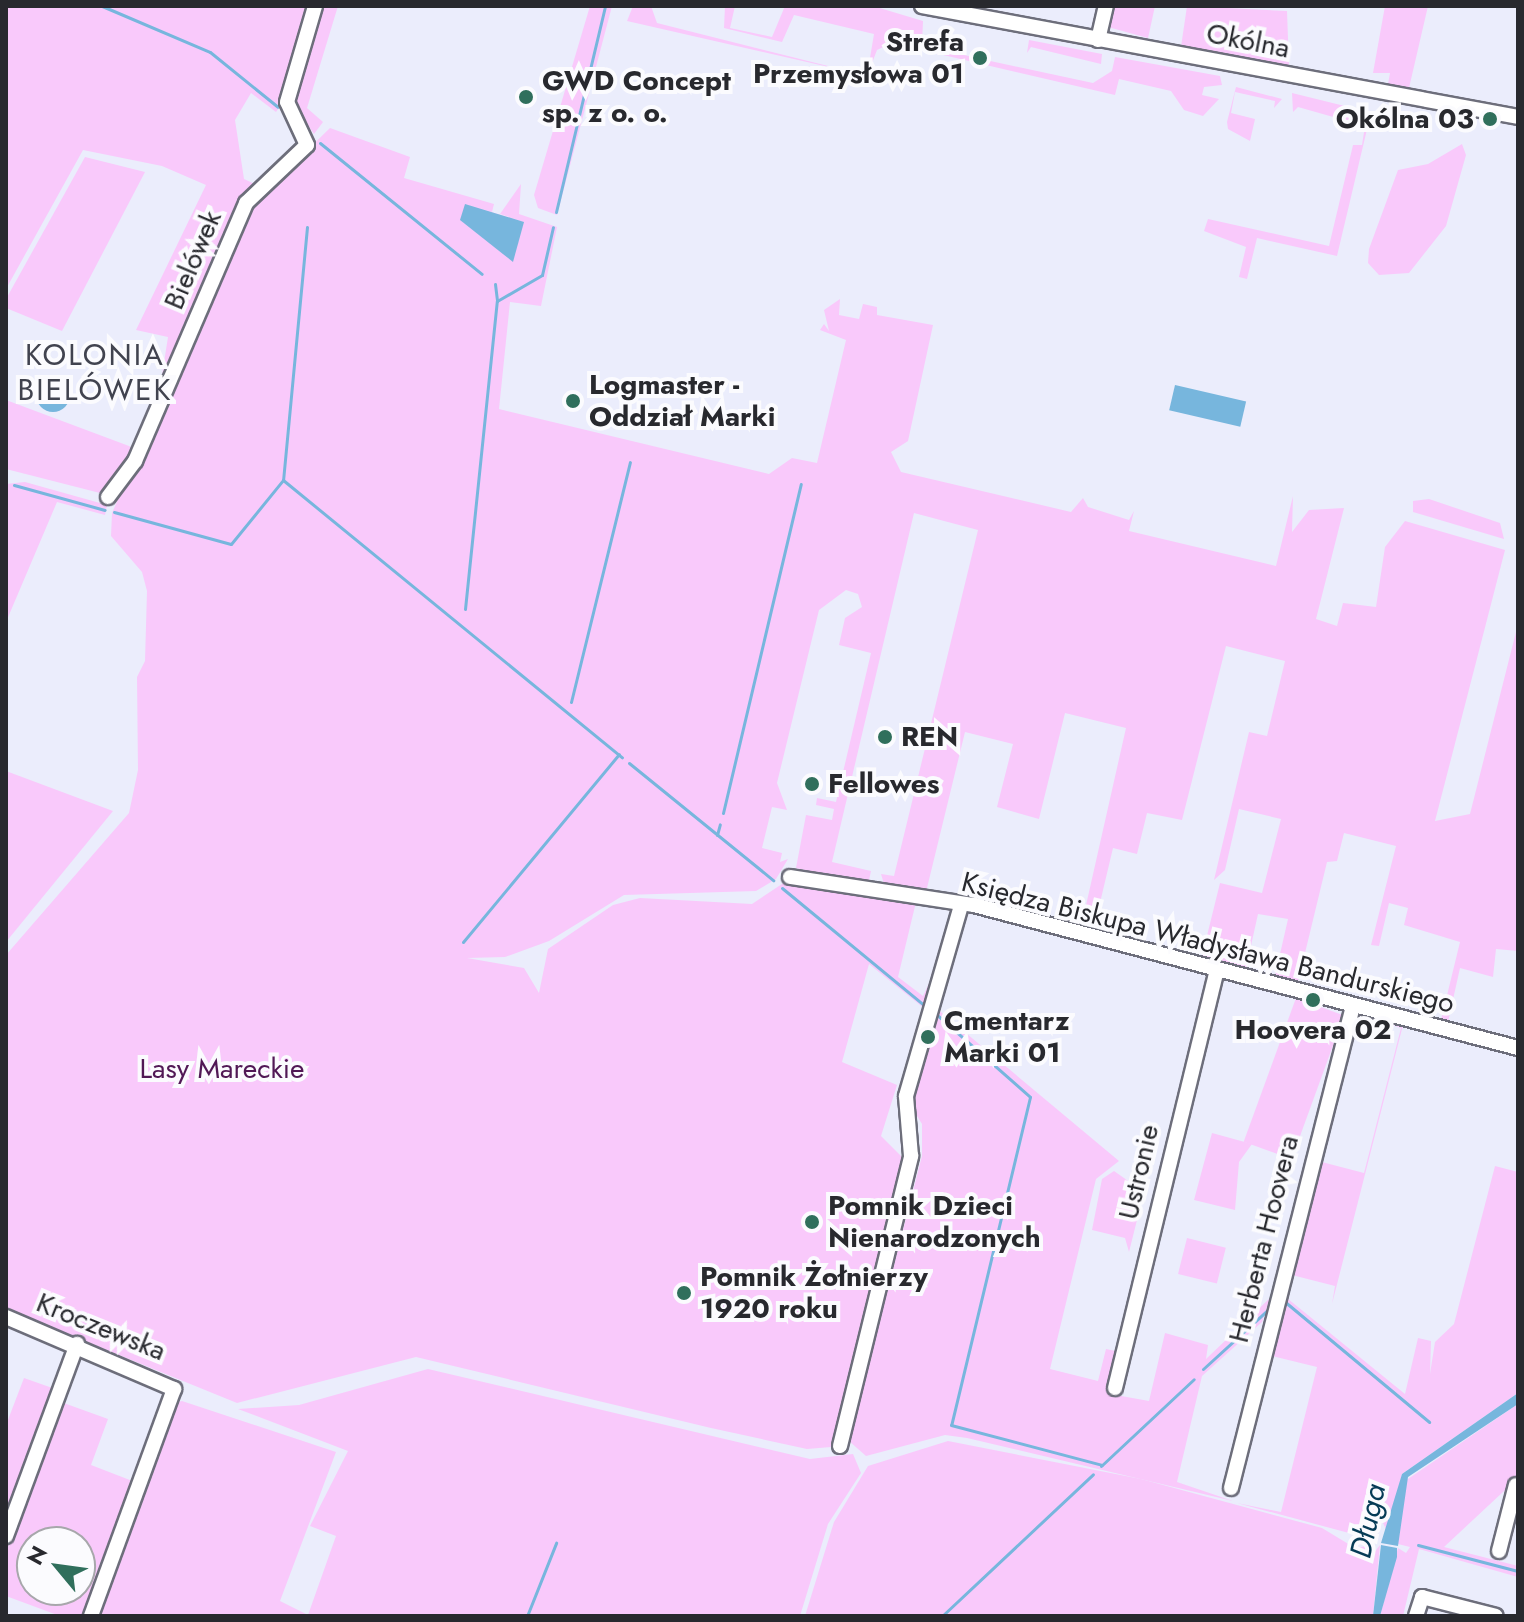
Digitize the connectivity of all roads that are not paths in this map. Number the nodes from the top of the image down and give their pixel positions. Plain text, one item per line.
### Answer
1 (315, 6) edge
2 (922, 6) edge
3 (1106, 6) edge
4 (1098, 40) junction
5 (1518, 117) edge
6 (108, 497) dead end
7 (790, 877) dead end
8 (961, 905) junction
9 (1217, 969) junction
10 (1353, 1005) junction
11 (1518, 1048) edge
12 (6, 1317) edge
13 (77, 1344) junction
14 (1115, 1388) dead end
15 (840, 1446) dead end
16 (1516, 1485) edge
17 (1231, 1488) dead end
18 (6, 1536) edge
19 (1499, 1551) dead end
20 (91, 1616) edge
21 (1416, 1616) edge
22 (1496, 1616) edge

1 - 6 street, Bielówek
2 - 4 street, Okólna
3 - 4 street
4 - 5 street, Okólna
7 - 8 street, Księdza Biskupa Władysława Bandurskiego
8 - 9 street, Księdza Biskupa Władysława Bandurskiego
8 - 15 street
9 - 10 street, Księdza Biskupa Władysława Bandurskiego
9 - 14 street, Ustronie
10 - 11 street, Księdza Biskupa Władysława Bandurskiego
10 - 17 street, Herberta Hoovera
12 - 13 street, Kroczewska
13 - 18 street
13 - 20 street, Kroczewska
16 - 19 street
21 - 22 street

